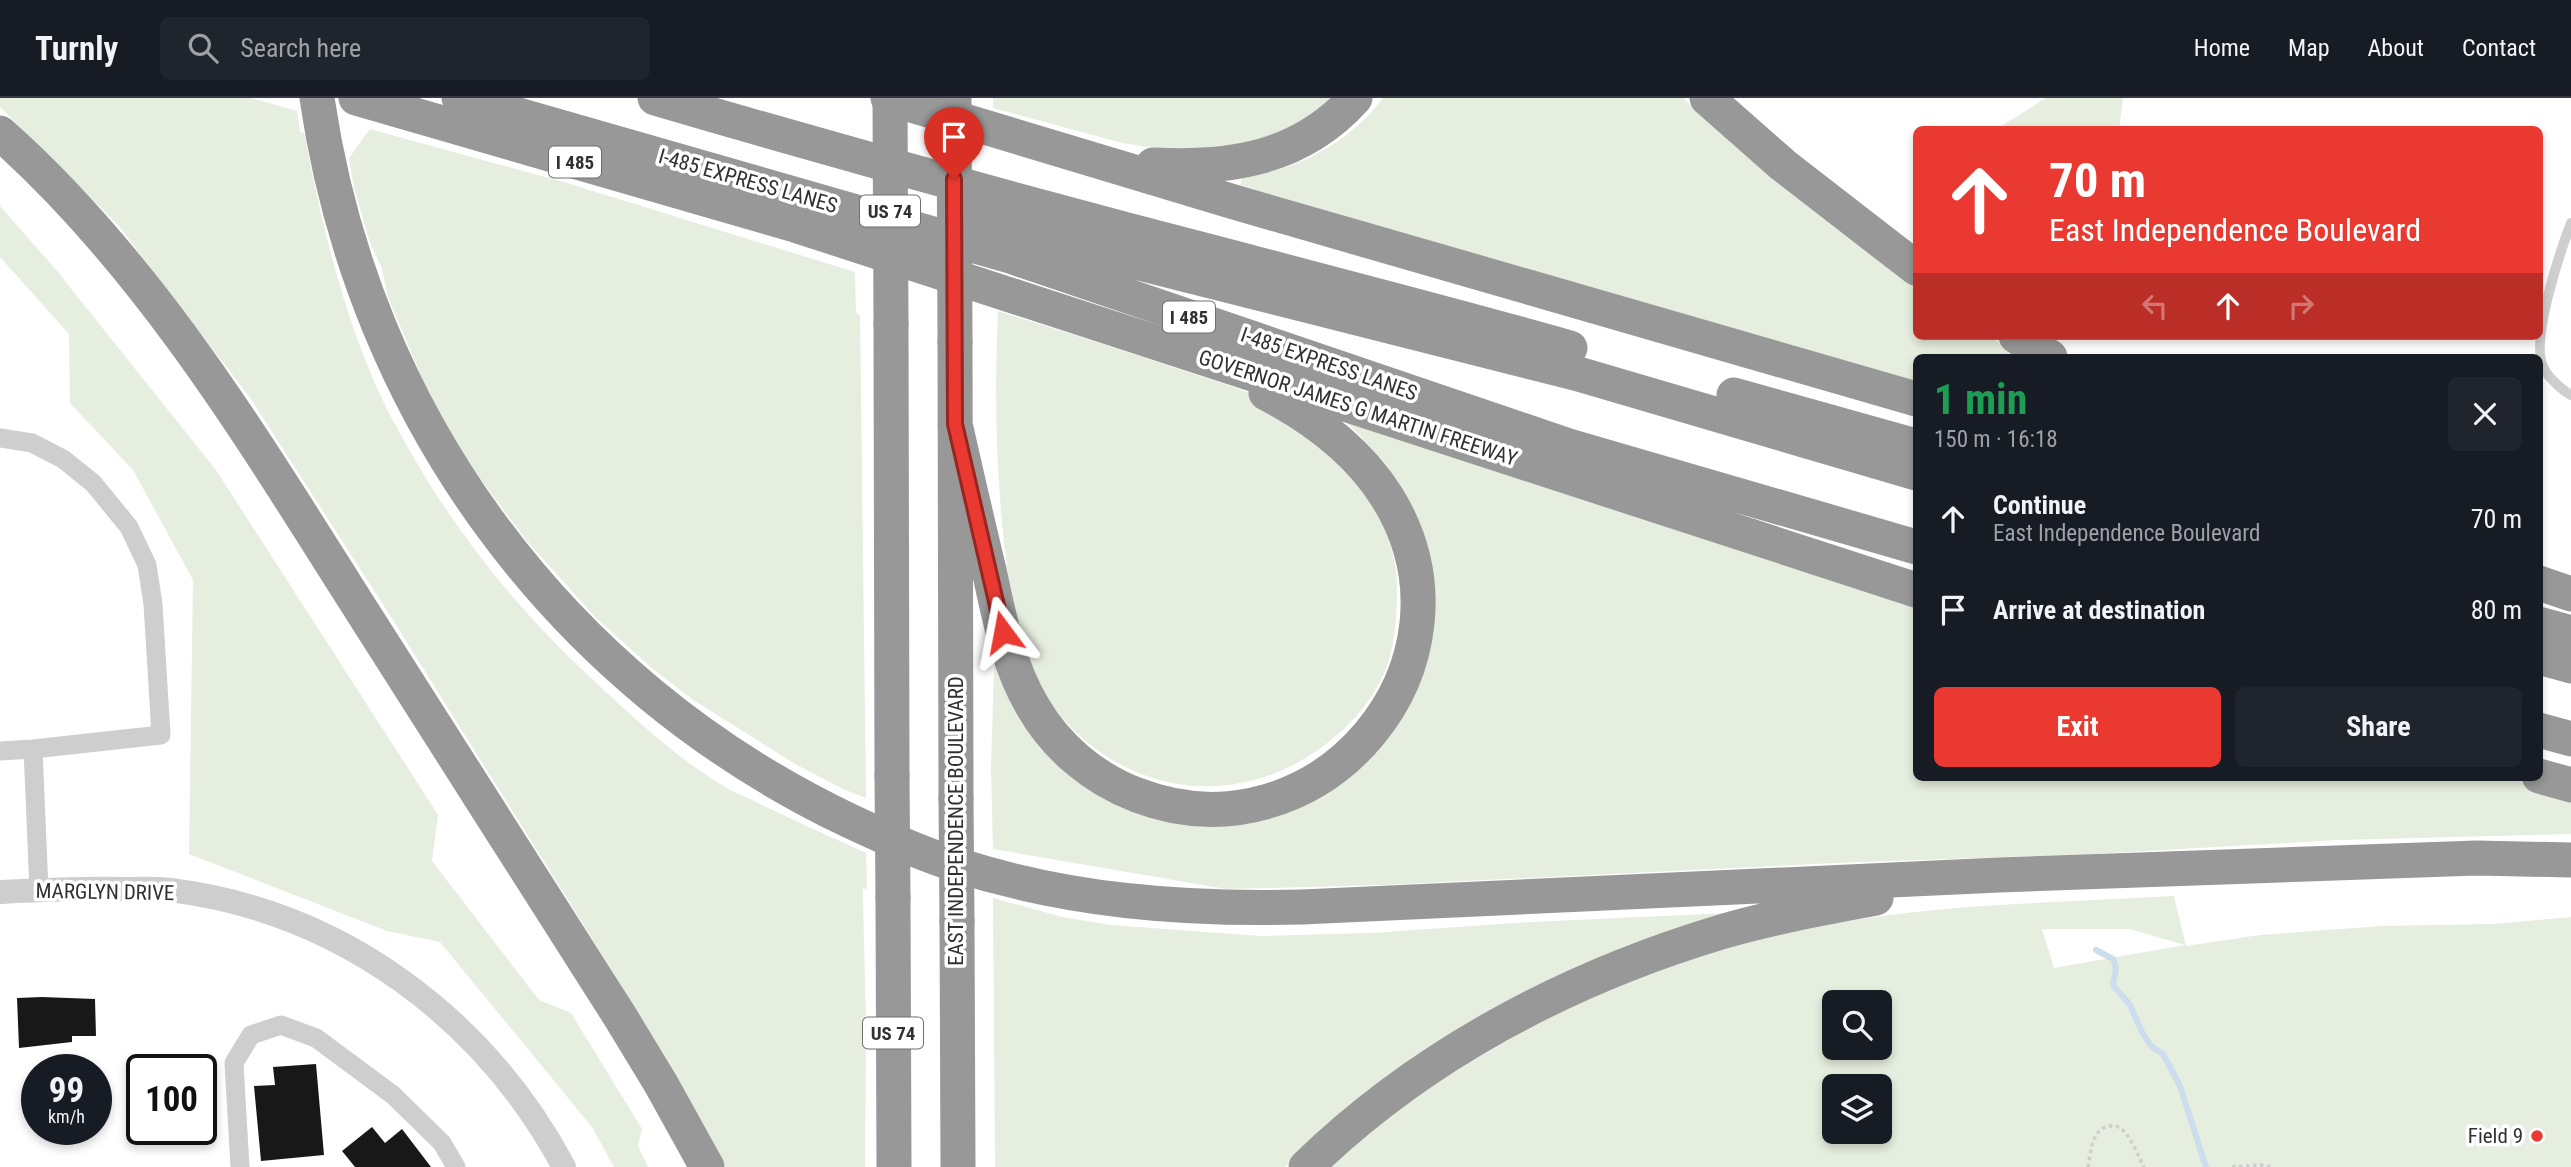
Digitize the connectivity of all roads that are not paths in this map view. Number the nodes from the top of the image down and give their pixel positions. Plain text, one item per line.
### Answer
1 (317, 98) edge
2 (356, 98) edge
3 (459, 98) edge
4 (540, 98) edge
5 (654, 98) edge
6 (889, 98) edge
7 (954, 98) edge
8 (1355, 98) edge
9 (1707, 98) edge
10 (0, 133) edge
11 (1090, 158) junction
12 (2571, 223) edge
13 (1913, 266) edge
14 (2543, 324) edge
15 (2022, 340) edge
16 (1178, 350) junction
17 (2045, 354) edge
18 (2543, 369) edge
19 (2571, 395) edge
20 (1913, 398) edge
21 (955, 424) junction
22 (0, 438) edge
23 (1913, 445) edge
24 (1913, 472) edge
25 (1913, 546) edge
26 (2543, 584) edge
27 (1913, 589) edge
28 (2571, 594) edge
29 (2543, 625) edge
30 (2571, 633) edge
31 (2543, 658) edge
32 (2571, 666) edge
33 (2543, 731) edge
34 (2571, 739) edge
35 (33, 750) junction
36 (0, 751) edge
37 (2543, 777) edge
38 (2571, 785) edge
39 (2571, 860) edge
40 (1999, 874) junction
41 (39, 890) junction
42 (0, 892) edge
43 (240, 1167) edge
44 (456, 1167) edge
45 (564, 1167) edge
46 (707, 1167) edge
47 (894, 1167) edge
48 (958, 1167) edge
49 (1306, 1167) edge

1 - 40 highway
2 - 16 highway, GOVERNOR JAMES G MARTIN FREEWAY / I 485
3 - 25 highway, I-485 EXPRESS LANES / I 485
4 - 24 highway, I-485 EXPRESS LANES / I 485
5 - 23 highway
6 - 11 highway
6 - 47 highway, US 74, bridge
7 - 21 highway, EAST INDEPENDENCE BOULEVARD, bridge
8 - 11 highway
9 - 13 highway
10 - 46 highway
11 - 20 highway
12 - 14 lane
15 - 17 highway
16 - 21 highway
16 - 27 highway, GOVERNOR JAMES G MARTIN FREEWAY / I 485
18 - 19 lane
21 - 48 highway, EAST INDEPENDENCE BOULEVARD, bridge
22 - 35 street
26 - 28 highway
29 - 30 highway
31 - 32 highway
33 - 34 highway
35 - 36 street
35 - 41 street
37 - 38 highway
39 - 40 highway
40 - 49 highway
41 - 42 street, MARGLYN DRIVE
41 - 45 street, MARGLYN DRIVE
43 - 44 street

